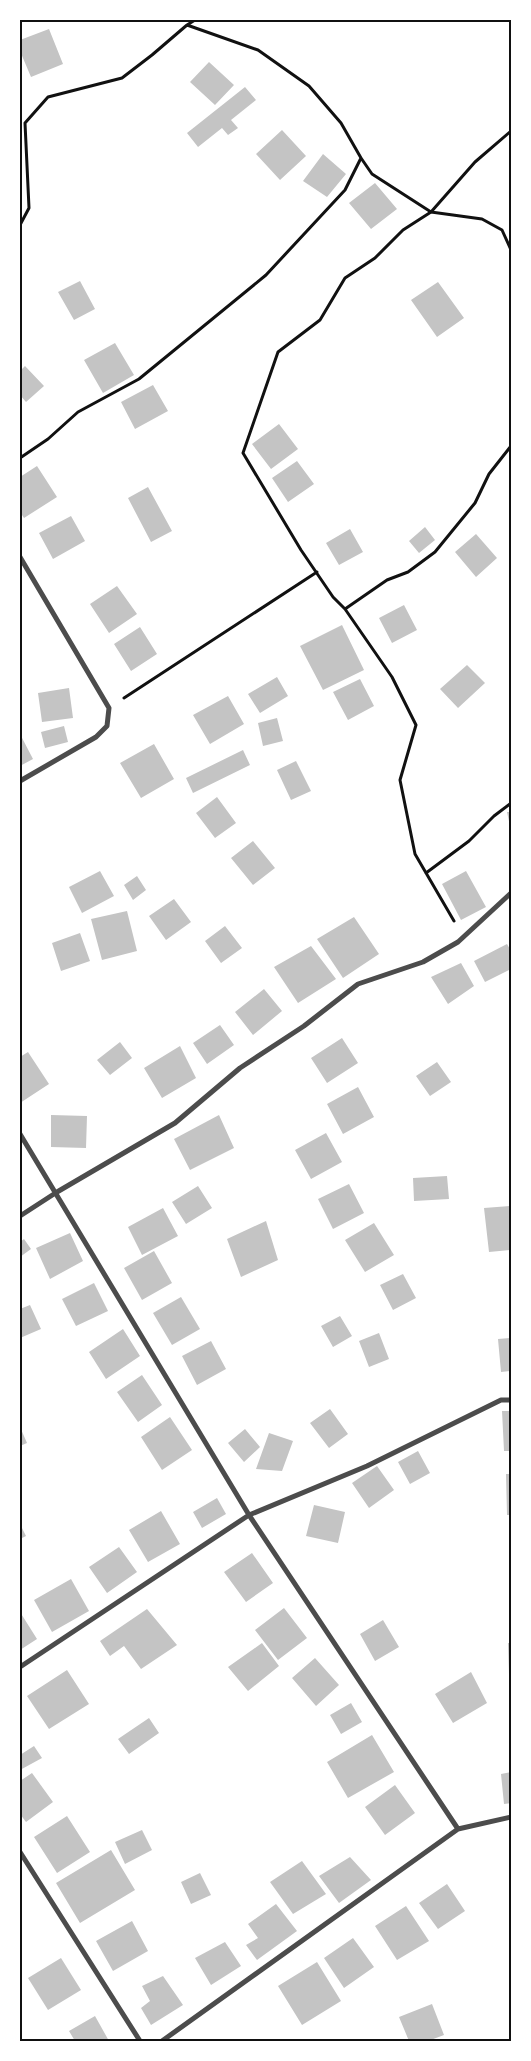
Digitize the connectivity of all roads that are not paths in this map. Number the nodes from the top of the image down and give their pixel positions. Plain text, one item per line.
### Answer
1 (20, 557) edge
2 (20, 781) edge
3 (511, 893) edge
4 (20, 1134) edge
5 (56, 1192) junction
6 (20, 1216) edge
7 (511, 1400) edge
8 (249, 1515) junction
9 (20, 1667) edge
10 (511, 1817) edge
11 (458, 1829) junction
12 (20, 1852) edge
13 (140, 2041) edge
14 (162, 2041) edge

1 - 2 street
3 - 5 street
4 - 5 street
5 - 6 street
5 - 8 street
7 - 8 street
8 - 9 street
8 - 11 street
10 - 11 street
11 - 14 street
12 - 13 street

